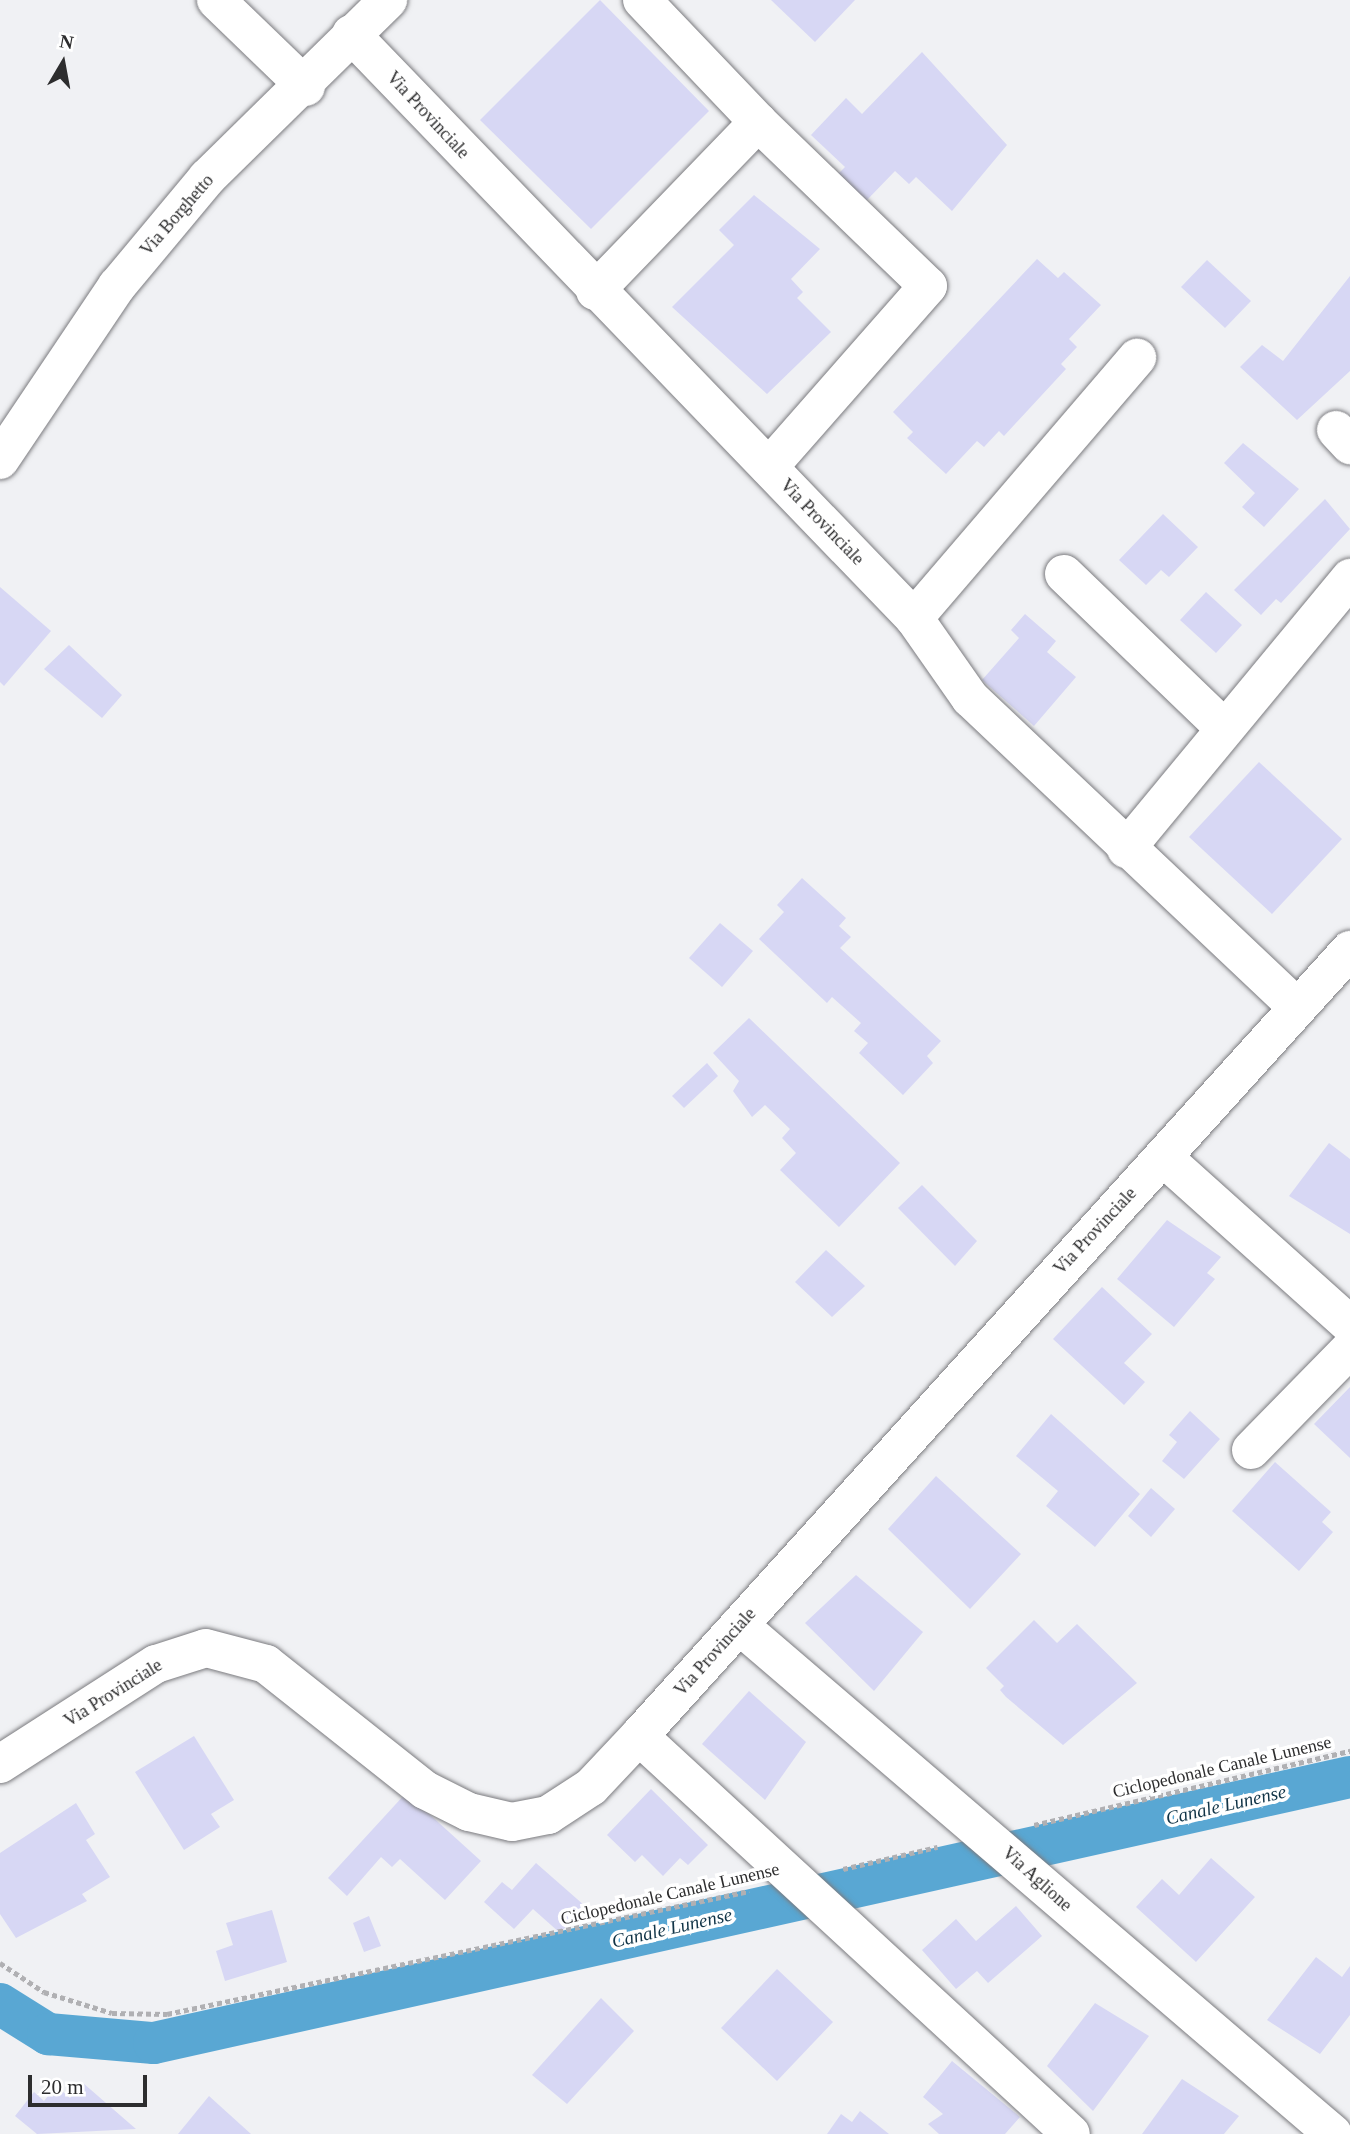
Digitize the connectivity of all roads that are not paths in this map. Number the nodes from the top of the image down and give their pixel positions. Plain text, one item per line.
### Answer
1 (216, 0) edge
2 (388, 0) edge
3 (642, 0) edge
4 (351, 34) junction
5 (306, 87) junction
6 (758, 122) junction
7 (595, 291) junction
8 (1138, 358) dead end
9 (0, 460) edge
10 (769, 467) junction
11 (1064, 574) dead end
12 (1350, 578) edge
13 (914, 618) junction
14 (1222, 726) junction
15 (1126, 849) junction
16 (1350, 950) edge
17 (1296, 1006) junction
18 (1164, 1158) junction
19 (1350, 1325) edge
20 (1350, 1349) edge
21 (1251, 1450) dead end
22 (739, 1625) junction
23 (639, 1736) junction
24 (0, 1764) edge
25 (1071, 2134) edge
26 (1333, 2134) edge

1 - 5 street
2 - 4 street, Via Borghetto
3 - 6 street
4 - 5 street, Via Borghetto
4 - 7 street, Via Provinciale
5 - 9 street, Via Borghetto
6 - 7 street
6 - 10 street
7 - 10 street, Via Provinciale
8 - 13 street
10 - 13 street, Via Provinciale
11 - 14 street
12 - 14 street
13 - 15 street, Via Provinciale
14 - 15 street
15 - 17 street, Via Provinciale
16 - 17 street, Via Provinciale
17 - 18 street, Via Provinciale
18 - 19 street
18 - 22 street, Via Provinciale
20 - 21 street
22 - 23 street, Via Provinciale
22 - 26 street, Via Aglione
23 - 24 street, Via Provinciale
23 - 25 street

